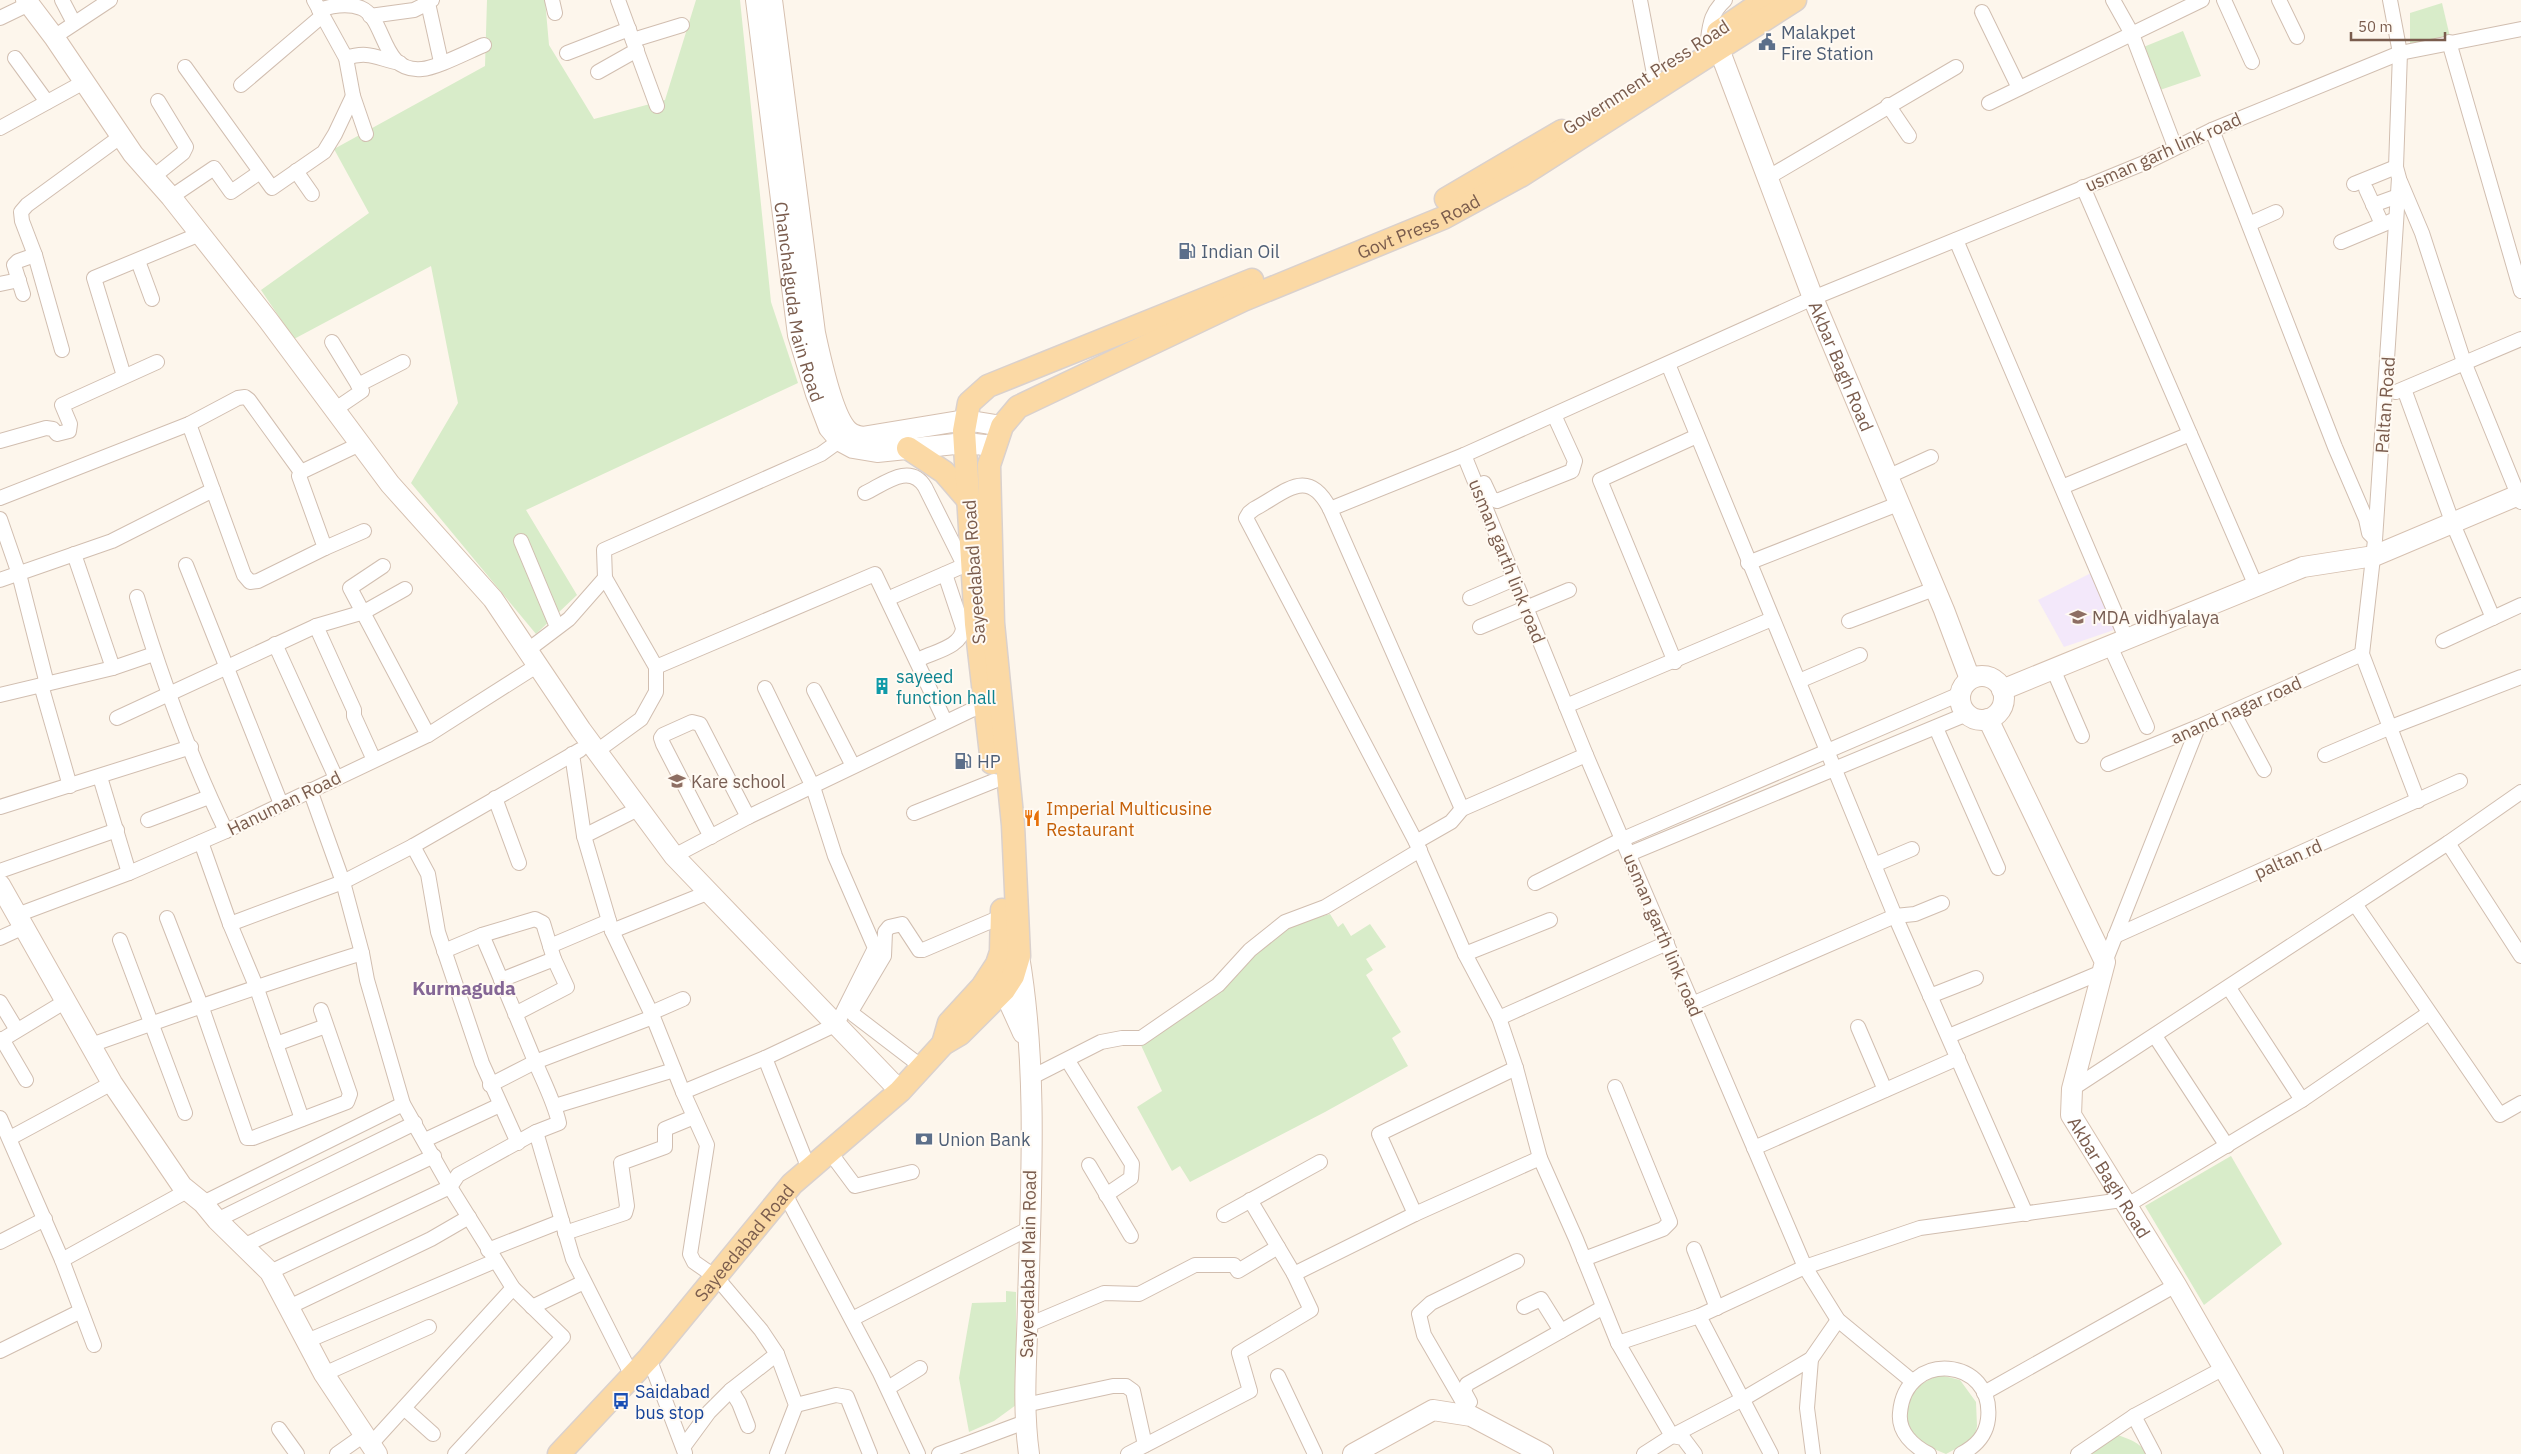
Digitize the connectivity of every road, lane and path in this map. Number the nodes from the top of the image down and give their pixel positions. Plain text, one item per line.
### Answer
1 (62, 0) edge
2 (110, 0) edge
3 (618, 0) edge
4 (756, 0) edge
5 (772, 0) edge
6 (1640, 0) edge
7 (1725, 0) edge
8 (1765, 0) edge
9 (1795, 0) edge
10 (2113, 0) edge
11 (2170, 0) edge
12 (2202, 0) edge
13 (2224, 0) edge
14 (2279, 0) edge
15 (2390, 0) edge
16 (429, 1) edge
17 (27, 2) edge
18 (318, 9) edge
19 (1982, 12) dead end
20 (2176, 13) junction
21 (370, 16) junction
22 (0, 18) edge
23 (74, 23) junction
24 (682, 25) dead end
25 (2521, 29) edge
26 (2132, 34) junction
27 (54, 36) junction
28 (2297, 37) dead end
29 (633, 40) junction
30 (2450, 42) junction
31 (1714, 44) junction
32 (484, 45) dead end
33 (568, 53) dead end
34 (2400, 53) junction
35 (15, 58) dead end
36 (346, 58) junction
37 (441, 62) junction
38 (2252, 62) dead end
39 (400, 63) junction
40 (185, 67) dead end
41 (1956, 67) dead end
42 (598, 72) dead end
43 (1654, 74) junction
44 (84, 82) junction
45 (241, 85) dead end
46 (2020, 88) junction
47 (353, 96) junction
48 (158, 101) dead end
49 (47, 102) junction
50 (1989, 103) dead end
51 (1888, 105) junction
52 (657, 106) dead end
53 (0, 128) edge
54 (2212, 130) junction
55 (366, 134) dead end
56 (1909, 136) dead end
57 (120, 137) junction
58 (2175, 147) junction
59 (296, 171) junction
60 (260, 172) junction
61 (2397, 172) junction
62 (153, 177) junction
63 (1767, 178) junction
64 (2083, 187) junction
65 (312, 194) dead end
66 (2398, 196) junction
67 (171, 197) junction
68 (2373, 205) junction
69 (2276, 212) dead end
70 (2396, 218) junction
71 (2249, 224) junction
72 (2382, 224) junction
73 (200, 234) junction
74 (1956, 240) junction
75 (2341, 242) dead end
76 (35, 255) junction
77 (138, 261) junction
78 (2517, 264) edge
79 (19, 280) junction
80 (0, 284) edge
81 (2521, 292) edge
82 (23, 294) dead end
83 (1813, 298) junction
84 (152, 299) dead end
85 (2521, 339) edge
86 (332, 342) dead end
87 (62, 350) dead end
88 (811, 350) junction
89 (157, 362) dead end
90 (403, 362) dead end
91 (2464, 362) junction
92 (1668, 364) junction
93 (124, 376) junction
94 (358, 385) junction
95 (2404, 389) junction
96 (2386, 396) junction
97 (334, 410) junction
98 (1555, 418) junction
99 (189, 424) junction
100 (964, 431) junction
101 (2190, 434) junction
102 (845, 436) junction
103 (1697, 436) junction
104 (0, 441) edge
105 (360, 444) junction
106 (995, 445) junction
107 (908, 448) junction
108 (1464, 455) junction
109 (1931, 457) dead end
110 (301, 472) junction
111 (1887, 477) junction
112 (2062, 487) junction
113 (213, 490) junction
114 (864, 494) dead end
115 (2520, 497) edge
116 (0, 498) edge
117 (969, 501) junction
118 (1898, 504) junction
119 (1330, 510) junction
120 (0, 518) edge
121 (2453, 524) junction
122 (364, 530) dead end
123 (521, 541) dead end
124 (325, 548) junction
125 (2374, 548) junction
126 (74, 554) junction
127 (1748, 563) junction
128 (968, 564) junction
129 (186, 565) dead end
130 (383, 566) dead end
131 (19, 574) junction
132 (945, 574) junction
133 (605, 578) junction
134 (1514, 579) junction
135 (0, 580) edge
136 (2256, 586) junction
137 (405, 589) dead end
138 (1934, 589) junction
139 (1569, 590) dead end
140 (137, 596) dead end
141 (894, 596) dead end
142 (1470, 598) dead end
143 (2521, 605) edge
144 (1526, 608) junction
145 (364, 612) junction
146 (2493, 618) junction
147 (1772, 619) junction
148 (1849, 621) dead end
149 (316, 626) junction
150 (558, 628) junction
151 (1480, 628) dead end
152 (2443, 641) dead end
153 (2118, 642) junction
154 (276, 644) junction
155 (154, 654) junction
156 (2362, 654) junction
157 (1860, 656) dead end
158 (533, 658) junction
159 (922, 658) dead end
160 (1675, 662) junction
161 (226, 667) junction
162 (656, 667) junction
163 (114, 668) junction
164 (2053, 669) junction
165 (2521, 677) edge
166 (1799, 681) junction
167 (44, 684) junction
168 (1965, 687) junction
169 (765, 688) dead end
170 (814, 690) dead end
171 (2002, 690) junction
172 (169, 694) junction
173 (0, 695) edge
174 (984, 704) junction
175 (1566, 706) junction
176 (2233, 712) junction
177 (1967, 714) junction
178 (117, 718) dead end
179 (1988, 719) junction
180 (945, 721) junction
181 (2391, 726) junction
182 (2147, 727) dead end
183 (1936, 728) junction
184 (2198, 728) junction
185 (428, 735) junction
186 (2082, 736) dead end
187 (191, 747) junction
188 (594, 748) junction
189 (1828, 752) junction
190 (572, 754) junction
191 (1586, 755) junction
192 (2324, 755) dead end
193 (374, 760) junction
194 (2108, 764) dead end
195 (853, 766) junction
196 (1835, 770) junction
197 (2264, 770) dead end
198 (100, 777) junction
199 (336, 778) junction
200 (994, 781) junction
201 (2460, 781) dead end
202 (70, 786) junction
203 (813, 786) junction
204 (310, 790) junction
205 (2521, 794) edge
206 (210, 797) junction
207 (495, 798) junction
208 (2418, 801) junction
209 (281, 804) junction
210 (0, 807) edge
211 (638, 809) junction
212 (1462, 809) junction
213 (914, 813) dead end
214 (748, 817) junction
215 (148, 820) dead end
216 (116, 830) junction
217 (226, 831) junction
218 (584, 836) junction
219 (711, 837) junction
220 (1623, 839) junction
221 (201, 842) junction
222 (2448, 843) junction
223 (413, 846) junction
224 (1418, 846) junction
225 (1912, 849) dead end
226 (1629, 854) junction
227 (674, 856) junction
228 (519, 863) dead end
229 (1874, 865) junction
230 (1998, 868) dead end
231 (0, 871) edge
232 (129, 873) junction
233 (343, 882) junction
234 (1535, 883) dead end
235 (0, 885) edge
236 (707, 892) junction
237 (1942, 902) dead end
238 (2355, 904) junction
239 (1002, 916) junction
240 (1895, 916) junction
241 (167, 918) dead end
242 (1550, 920) dead end
243 (20, 921) junction
244 (230, 924) junction
245 (611, 926) junction
246 (482, 934) junction
247 (2115, 936) junction
248 (0, 938) edge
249 (120, 940) dead end
250 (1666, 943) junction
251 (444, 951) junction
252 (552, 952) junction
253 (362, 953) junction
254 (1465, 954) junction
255 (2521, 956) edge
256 (2104, 967) junction
257 (1009, 973) junction
258 (1976, 978) dead end
259 (501, 980) junction
260 (256, 986) junction
261 (2229, 988) junction
262 (1930, 996) junction
263 (683, 999) dead end
264 (66, 1001) junction
265 (0, 1002) edge
266 (1692, 1004) junction
267 (202, 1008) junction
268 (321, 1010) dead end
269 (2429, 1013) junction
270 (516, 1014) junction
271 (652, 1015) junction
272 (1499, 1018) junction
273 (152, 1024) junction
274 (837, 1024) junction
275 (326, 1026) junction
276 (1858, 1027) dead end
277 (17, 1030) junction
278 (1950, 1036) junction
279 (2155, 1036) junction
280 (1, 1040) edge
281 (276, 1044) junction
282 (91, 1045) junction
283 (765, 1058) junction
284 (1958, 1058) junction
285 (1068, 1061) junction
286 (535, 1062) junction
287 (922, 1067) junction
288 (1516, 1068) junction
289 (674, 1070) junction
290 (1030, 1078) junction
291 (26, 1080) dead end
292 (112, 1083) junction
293 (490, 1084) junction
294 (1616, 1087) dead end
295 (2072, 1089) junction
296 (1885, 1090) junction
297 (900, 1091) junction
298 (683, 1092) junction
299 (2302, 1100) junction
300 (2521, 1103) edge
301 (403, 1104) junction
302 (500, 1105) junction
303 (555, 1106) junction
304 (185, 1113) dead end
305 (694, 1117) junction
306 (0, 1118) edge
307 (302, 1119) junction
308 (415, 1123) junction
309 (536, 1132) junction
310 (10, 1138) junction
311 (425, 1140) junction
312 (518, 1143) junction
313 (2227, 1146) junction
314 (1754, 1148) junction
315 (829, 1150) junction
316 (434, 1156) junction
317 (1540, 1158) junction
318 (1320, 1162) dead end
319 (1089, 1165) dead end
320 (809, 1169) junction
321 (912, 1172) dead end
322 (450, 1187) junction
323 (187, 1191) junction
324 (785, 1194) junction
325 (1106, 1195) junction
326 (1250, 1200) junction
327 (203, 1203) junction
328 (2124, 1203) junction
329 (1415, 1214) junction
330 (2026, 1214) junction
331 (1224, 1216) dead end
332 (469, 1217) junction
333 (45, 1219) junction
334 (217, 1220) junction
335 (563, 1227) junction
336 (1030, 1228) junction
337 (1131, 1236) dead end
338 (0, 1242) edge
339 (243, 1246) junction
340 (1278, 1247) junction
341 (1694, 1249) dead end
342 (491, 1255) junction
343 (1584, 1259) junction
344 (62, 1260) junction
345 (1517, 1260) dead end
346 (1805, 1267) junction
347 (270, 1272) junction
348 (1294, 1274) junction
349 (717, 1278) junction
350 (584, 1282) junction
351 (2176, 1285) junction
352 (513, 1288) junction
353 (532, 1307) junction
354 (1524, 1307) dead end
355 (289, 1308) junction
356 (1602, 1308) junction
357 (1717, 1308) junction
358 (81, 1311) junction
359 (1699, 1316) junction
360 (852, 1319) junction
361 (1838, 1320) junction
362 (1028, 1325) junction
363 (429, 1327) dead end
364 (1561, 1331) junction
365 (307, 1341) junction
366 (1618, 1343) junction
367 (94, 1345) dead end
368 (0, 1351) edge
369 (776, 1354) junction
370 (649, 1358) junction
371 (1811, 1359) junction
372 (920, 1368) dead end
373 (2224, 1368) junction
374 (324, 1374) junction
375 (632, 1376) junction
376 (1278, 1376) dead end
377 (1912, 1381) junction
378 (888, 1388) junction
379 (731, 1390) junction
380 (1984, 1393) junction
381 (1743, 1399) junction
382 (796, 1405) junction
383 (404, 1408) junction
384 (1025, 1413) junction
385 (2134, 1416) junction
386 (1476, 1418) junction
387 (748, 1426) dead end
388 (279, 1429) dead end
389 (433, 1434) dead end
390 (1672, 1436) junction
391 (370, 1445) edge
392 (1145, 1445) junction
393 (685, 1450) edge
394 (297, 1454) edge
395 (338, 1454) edge
396 (454, 1454) edge
397 (560, 1454) edge
398 (777, 1454) edge
399 (870, 1454) edge
400 (918, 1454) edge
401 (939, 1454) edge
402 (1029, 1454) edge
403 (1128, 1454) edge
404 (1314, 1454) edge
405 (1353, 1454) edge
406 (1544, 1454) edge
407 (1644, 1454) edge
408 (1696, 1454) edge
409 (1771, 1454) edge
410 (1813, 1454) edge
411 (1929, 1454) edge
412 (1961, 1454) edge
413 (2078, 1454) edge
414 (2154, 1454) edge
415 (2273, 1454) edge

1 - 23 street
2 - 23 street
3 - 29 street
4 - 88 street, Chanchalguda Main Road
5 - 88 street, Chanchalguda Main Road
6 - 43 street
7 - 31 street
8 - 31 main road, Government Press Road
9 - 31 main road, Govt Press Road
10 - 26 street
11 - 20 street
12 - 20 street
13 - 38 street
14 - 28 street
15 - 34 street, Paltan Road
16 - 21 street
16 - 37 street
17 - 22 street
17 - 27 street
18 - 21 street
18 - 36 street
18 - 45 street
19 - 46 street
20 - 26 street
21 - 39 street
23 - 27 street
24 - 29 street
25 - 30 street, usman garh link road
26 - 46 street
26 - 58 street
27 - 44 street
29 - 33 street
29 - 42 street
29 - 52 street
30 - 34 street, usman garh link road
30 - 78 street
31 - 43 main road, Government Press Road
31 - 63 street, Akbar Bagh Road
31 - 106 main road, Govt Press Road
32 - 37 street
34 - 54 street, usman garh link road
34 - 61 street, Paltan Road
35 - 49 street
36 - 39 street
36 - 47 street
37 - 39 street
40 - 60 street
41 - 51 street
43 - 100 main road, Government Press Road
44 - 49 street
44 - 57 street
46 - 50 street
47 - 55 street
47 - 59 street
48 - 62 street
49 - 53 street
51 - 56 street
51 - 63 street
54 - 58 street, usman garh link road
54 - 71 street
57 - 62 street
57 - 76 street
58 - 64 street, usman garh link road
59 - 60 street
59 - 65 street
60 - 67 street
61 - 66 street, Paltan Road
61 - 68 street
61 - 91 street
62 - 67 street
63 - 83 street, Akbar Bagh Road
64 - 74 street, usman garh link road
64 - 101 street
66 - 68 street
66 - 70 street, Paltan Road
67 - 73 street
68 - 72 street
69 - 71 street
70 - 72 street
70 - 96 street, Paltan Road
71 - 125 street
72 - 75 street
73 - 77 street
73 - 97 street
74 - 83 street, usman garh link road
74 - 112 street
76 - 79 street
76 - 87 street
77 - 84 street
77 - 93 street
78 - 81 street
79 - 80 street
79 - 82 street
83 - 92 street
83 - 111 street, Akbar Bagh Road
85 - 91 street
86 - 94 street
88 - 102 street, Chanchalguda Main Road
89 - 93 street
90 - 94 street
91 - 95 street
91 - 115 street
92 - 98 street
92 - 103 street
93 - 104 street
94 - 97 street
95 - 96 street
95 - 121 street
96 - 125 street, Paltan Road
97 - 105 street
98 - 98 street
98 - 108 street
99 - 110 street
99 - 113 street
99 - 116 street
100 - 102 street
100 - 106 street
100 - 107 street
100 - 117 main road, Sayeedabad Road
101 - 112 street
101 - 136 street
102 - 107 street
102 - 133 street
103 - 127 street
103 - 160 street
105 - 110 street
105 - 158 street
106 - 257 main road, Sayeedabad Road
107 - 117 main road
108 - 119 street
108 - 134 street, usman garth link road
109 - 111 street
110 - 124 street
111 - 118 street, Akbar Bagh Road
112 - 153 street
113 - 124 street
113 - 126 street
114 - 128 street
115 - 121 street
117 - 128 main road, Sayeedabad Road
118 - 127 street
118 - 138 street, Akbar Bagh Road
119 - 212 street
119 - 224 street
120 - 131 street
121 - 125 street
121 - 146 street
122 - 124 street
123 - 150 street
125 - 136 street
125 - 156 street, Paltan Road
126 - 131 street
126 - 163 street
127 - 147 street
128 - 132 street
128 - 174 main road, Sayeedabad Road
129 - 161 street
130 - 145 street
131 - 135 street
131 - 167 street
132 - 141 street
132 - 159 street
133 - 150 street, Hanuman Road
133 - 162 street
134 - 142 street
134 - 144 street, usman garth link road
136 - 153 street
137 - 145 street
138 - 148 street
138 - 168 street, Akbar Bagh Road
139 - 144 street
140 - 155 street
143 - 146 street
144 - 151 street
144 - 175 street, usman garth link road
145 - 149 street
145 - 185 street
146 - 152 street
147 - 160 street
147 - 166 street
149 - 154 street
149 - 193 street
150 - 158 street, Hanuman Road
153 - 164 street
153 - 182 street
154 - 161 street
154 - 199 street
155 - 163 street
155 - 172 street
156 - 176 street, anand nagar road
156 - 181 street, Paltan Road
157 - 166 street
158 - 185 street, Hanuman Road
158 - 188 street
160 - 175 street
161 - 172 street
161 - 209 street
162 - 180 street
162 - 188 street
163 - 167 street
164 - 171 street
164 - 186 street
165 - 181 street
166 - 189 street
167 - 173 street
167 - 202 street
168 - 171 street
168 - 177 street, Akbar Bagh Road
168 - 189 street
169 - 203 street
170 - 195 street
171 - 179 street
172 - 178 street
172 - 187 street
174 - 180 street
174 - 200 main road, Sayeedabad Road
175 - 191 street, usman garth link road
176 - 184 street, anand nagar road
176 - 197 street
177 - 179 street
177 - 183 street
179 - 256 street
180 - 195 street
181 - 192 street
181 - 208 street, Paltan Road
183 - 196 street
183 - 230 street
184 - 194 street, anand nagar road
184 - 247 street
185 - 193 street, Hanuman Road
187 - 198 street
187 - 206 street
188 - 190 street
188 - 211 street
189 - 196 street
189 - 220 street
190 - 207 street
190 - 218 street
191 - 212 street
191 - 220 street, usman garth link road
193 - 199 street, Hanuman Road
195 - 203 street
196 - 226 street
196 - 229 street
198 - 202 street
198 - 216 street
199 - 204 street, Hanuman Road
200 - 213 street
200 - 239 main road, Sayeedabad Road
201 - 208 street, paltan rd
202 - 210 street
203 - 214 street
203 - 274 street
204 - 209 street, Hanuman Road
204 - 233 street
205 - 222 street
206 - 215 street
206 - 217 street
207 - 223 street
207 - 228 street
208 - 247 street, paltan rd
209 - 217 street, Hanuman Road
211 - 218 street
211 - 227 street
212 - 224 street
214 - 219 street
214 - 219 street
216 - 231 street
216 - 232 street
217 - 221 street, Hanuman Road
218 - 245 street
219 - 227 street
220 - 226 street, usman garth link road
220 - 234 street
221 - 232 street, Hanuman Road
221 - 244 street
222 - 238 street
222 - 255 street
223 - 233 street
223 - 251 street
224 - 254 street
224 - 285 street
225 - 229 street
226 - 250 street, usman garth link road
227 - 236 street
229 - 240 street
232 - 243 street, Hanuman Road
233 - 244 street
233 - 253 street
235 - 243 street
236 - 245 street
236 - 274 street
237 - 240 street
238 - 261 street
238 - 269 street
239 - 257 main road, Sayeedabad Road
239 - 287 street
240 - 262 street
240 - 266 street
241 - 267 street
242 - 254 street
243 - 248 street, Hanuman Road
243 - 264 street
244 - 260 street
245 - 252 street
245 - 271 street
246 - 251 street
246 - 252 street
246 - 259 street
247 - 256 street
249 - 273 street
250 - 266 street, usman garth link road
250 - 272 street
251 - 293 street
252 - 259 street
252 - 270 street
253 - 260 street
253 - 301 street
254 - 272 street
256 - 278 street
256 - 295 street, Akbar Bagh Road
257 - 287 main road, Sayeedabad Road
257 - 290 street, Sayeedabad Main Road
258 - 262 street
259 - 270 street
260 - 267 street
260 - 281 street
261 - 279 street
261 - 299 street
262 - 278 street
263 - 271 street
264 - 277 street
264 - 282 street
265 - 277 street
266 - 314 street, usman garth link road
267 - 273 street
267 - 307 street
268 - 275 street
269 - 299 street
269 - 300 street
270 - 286 street
271 - 286 street
271 - 289 street
272 - 288 street
273 - 282 street
273 - 304 street
274 - 283 street
274 - 297 street
275 - 281 street
275 - 307 street
276 - 296 street
277 - 280 street
278 - 284 street
279 - 295 street
279 - 313 street
280 - 291 street
281 - 307 street
282 - 292 street
283 - 298 street
283 - 320 street
284 - 296 street
284 - 330 street
285 - 290 street
285 - 325 street
286 - 293 street
286 - 303 street
287 - 297 main road, Sayeedabad Road
288 - 317 street
288 - 329 street
289 - 298 street
289 - 303 street
290 - 336 street, Sayeedabad Main Road
292 - 310 street
292 - 323 street
293 - 302 street
294 - 343 street
295 - 328 street, Akbar Bagh Road
296 - 314 street
297 - 315 main road, Sayeedabad Road
298 - 305 street
299 - 313 street
301 - 308 street
301 - 327 street
302 - 311 street
302 - 312 street
303 - 309 street
305 - 335 street
305 - 349 street
306 - 310 street
308 - 311 street
308 - 334 street
309 - 312 street
309 - 335 street
310 - 333 street
311 - 316 street
312 - 322 street
313 - 328 street
314 - 346 street, usman garth link road
315 - 320 main road, Sayeedabad Road
315 - 321 street
316 - 322 street
316 - 339 street
317 - 329 street
317 - 343 street
318 - 326 street
319 - 325 street
320 - 324 main road, Sayeedabad Road
322 - 332 street
322 - 347 street
323 - 327 street
323 - 344 street
324 - 349 main road, Sayeedabad Road
324 - 360 street
325 - 337 street
326 - 331 street
326 - 340 street
327 - 334 street
328 - 330 street
328 - 351 street, Akbar Bagh Road
329 - 348 street
330 - 346 street
332 - 342 street
332 - 355 street
333 - 338 street
333 - 344 street
334 - 339 street
335 - 342 street
335 - 350 street
336 - 360 street
336 - 362 street, Sayeedabad Main Road
339 - 347 street
340 - 348 street
340 - 362 street
341 - 357 street
342 - 352 street
342 - 365 street
343 - 356 street
344 - 358 street
345 - 386 street
346 - 357 street
346 - 361 street, usman garth link road
347 - 355 street
348 - 392 street
349 - 369 street
349 - 370 main road, Sayeedabad Road
350 - 353 street
350 - 375 street
351 - 373 street, Akbar Bagh Road
351 - 380 street
352 - 353 street
352 - 383 street
353 - 396 street
354 - 364 street
355 - 365 street
356 - 364 street
356 - 366 street
357 - 359 street
358 - 367 street
358 - 368 street
359 - 366 street
359 - 381 street
360 - 378 street
361 - 371 street
361 - 377 street, usman garth link road
362 - 384 street, Sayeedabad Main Road
363 - 374 street
364 - 386 street
365 - 374 street
366 - 390 street
369 - 379 street
369 - 382 street
370 - 375 main road, Sayeedabad Road
370 - 393 street
371 - 381 street
371 - 410 street
372 - 378 street
373 - 385 street
373 - 415 street, Akbar Bagh Road
374 - 391 street
375 - 397 main road, Sayeedabad Road
376 - 404 street
377 - 380 street
377 - 411 street
378 - 400 street
379 - 387 street
379 - 393 street
380 - 412 street
381 - 390 street
381 - 409 street
382 - 398 street
382 - 399 street
383 - 389 street
383 - 391 street
384 - 392 street
384 - 401 street
384 - 402 street, Sayeedabad Main Road
385 - 413 street
385 - 414 street
386 - 405 street
386 - 406 street
388 - 394 street
390 - 407 street
390 - 408 street
391 - 395 street
392 - 403 street

